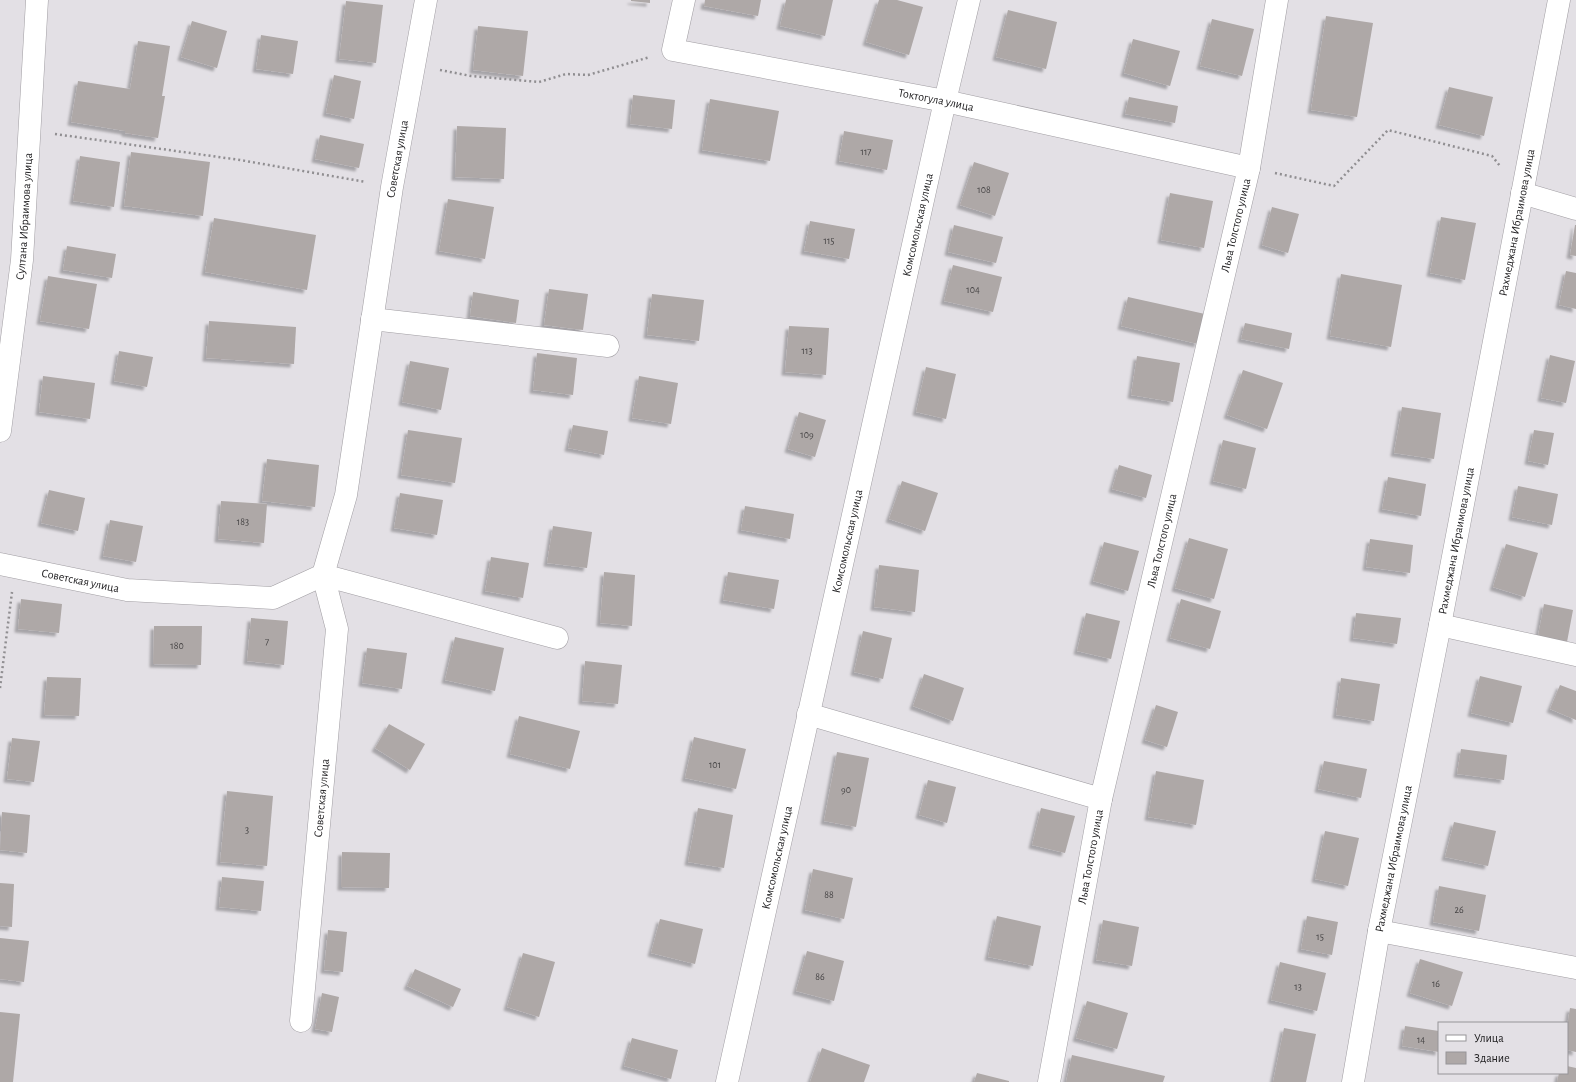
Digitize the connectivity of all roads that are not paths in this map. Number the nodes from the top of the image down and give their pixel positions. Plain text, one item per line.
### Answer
1 (37, 0) edge
2 (426, 0) edge
3 (684, 0) edge
4 (969, 0) edge
5 (1277, 0) edge
6 (1559, 0) edge
7 (945, 101) junction
8 (1249, 168) junction
9 (1522, 193) junction
10 (1576, 209) edge
11 (372, 319) junction
12 (608, 346) dead end
13 (0, 431) edge
14 (7, 566) edge
15 (323, 575) junction
16 (1440, 625) junction
17 (557, 638) dead end
18 (1576, 655) edge
19 (808, 714) junction
20 (1101, 799) junction
21 (1379, 931) junction
22 (1576, 968) edge
23 (301, 1021) dead end
24 (727, 1082) edge
25 (1049, 1082) edge
26 (1353, 1082) edge

1 - 13 street, Султана Ибраимова улица
2 - 11 street, Советская улица
3 - 7 street, Токтогула улица
4 - 7 street, Комсомольская улица
5 - 8 street, Льва Толстого улица
6 - 9 street, Рахмеджана Ибраимова улица
7 - 8 street, Токтогула улица
7 - 19 street, Комсомольская улица
8 - 20 street, Льва Толстого улица
9 - 10 street
9 - 16 street, Рахмеджана Ибраимова улица
11 - 12 street
11 - 15 street, Советская улица
14 - 15 street, Советская улица
15 - 17 street
15 - 23 street, Советская улица
16 - 18 street
16 - 21 street, Рахмеджана Ибраимова улица
19 - 20 street
19 - 24 street, Комсомольская улица
20 - 25 street, Льва Толстого улица
21 - 22 street
21 - 26 street, Рахмеджана Ибраимова улица

